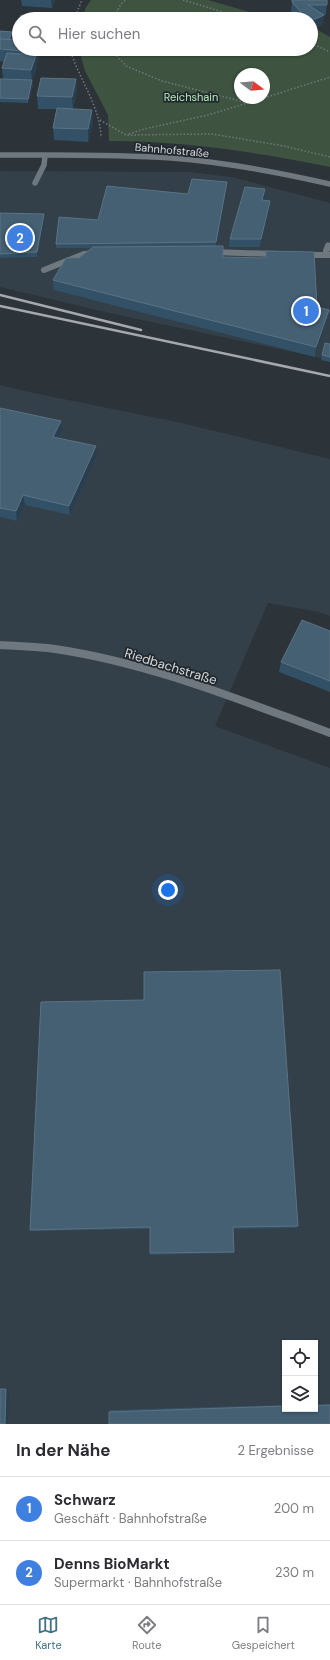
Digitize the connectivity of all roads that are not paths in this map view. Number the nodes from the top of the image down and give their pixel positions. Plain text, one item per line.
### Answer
1 (0, 150) edge
2 (11, 155) junction
3 (0, 156) edge
4 (45, 156) junction
5 (35, 183) dead end
6 (330, 184) edge
7 (328, 245) dead end
8 (208, 252) edge
9 (100, 254) edge
10 (281, 254) edge
11 (296, 255) edge
12 (327, 255) edge
13 (44, 270) dead end
14 (0, 645) edge
15 (330, 733) edge

1 - 2 street, Bahnhofstraße
2 - 3 street
2 - 4 street, Bahnhofstraße
4 - 5 street
4 - 6 street, Bahnhofstraße
7 - 12 street
8 - 10 street
9 - 13 street
11 - 12 street
14 - 15 street, Riedbachstraße

